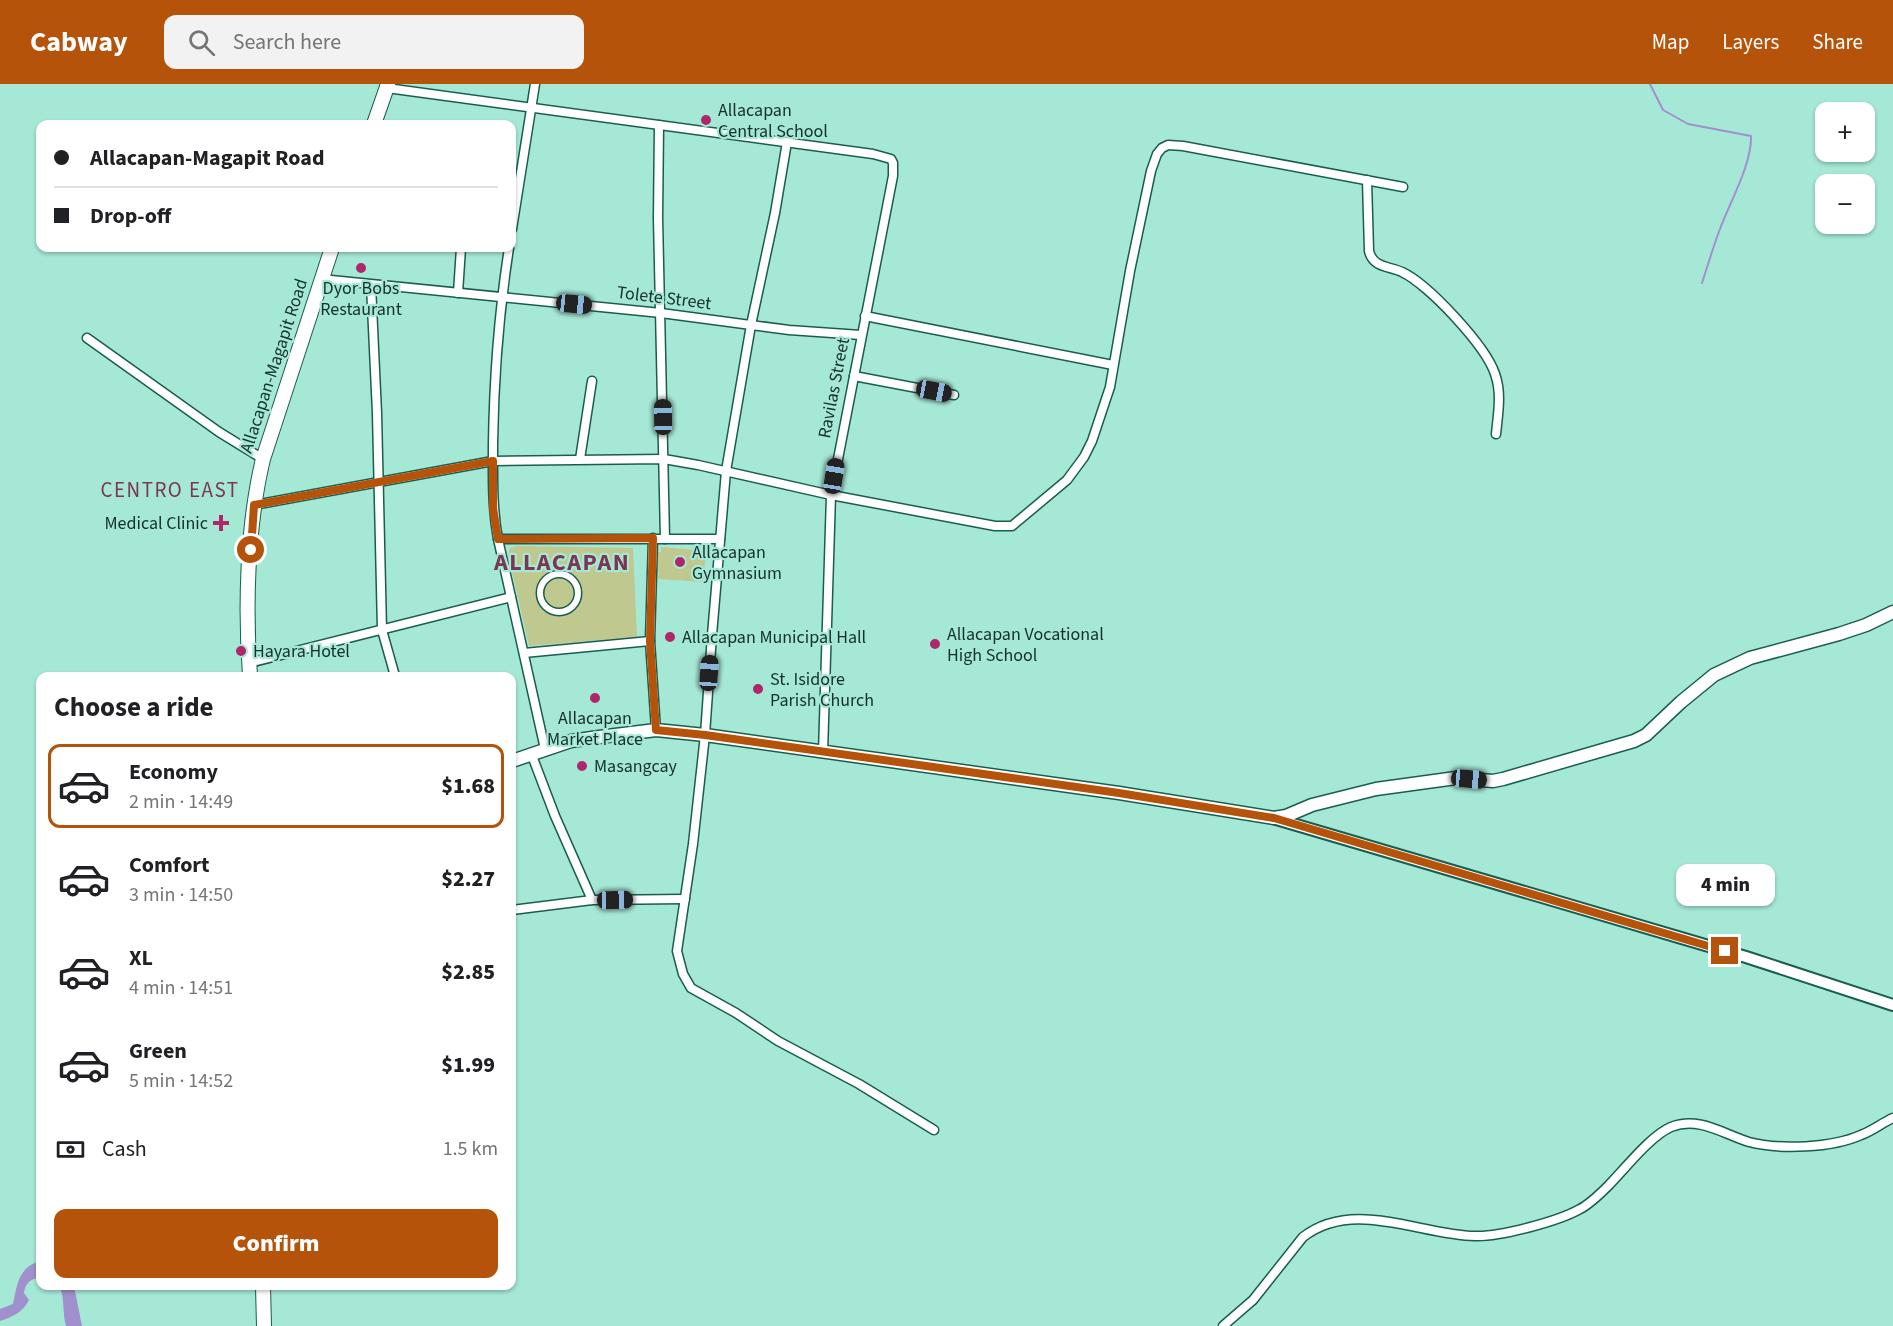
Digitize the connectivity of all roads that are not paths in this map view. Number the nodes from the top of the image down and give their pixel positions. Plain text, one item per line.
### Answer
1 (535, 84) edge
2 (387, 86) edge
3 (530, 107) junction
4 (375, 120) edge
5 (659, 125) junction
6 (787, 142) junction
7 (1367, 180) junction
8 (1404, 187) dead end
9 (516, 202) edge
10 (331, 252) edge
11 (461, 252) edge
12 (508, 252) edge
13 (321, 279) junction
14 (371, 285) junction
15 (458, 293) junction
16 (501, 298) junction
17 (661, 313) junction
18 (865, 316) junction
19 (751, 325) junction
20 (861, 335) junction
21 (87, 338) dead end
22 (1113, 364) junction
23 (854, 376) junction
24 (592, 381) dead end
25 (954, 395) dead end
26 (1496, 434) dead end
27 (263, 459) junction
28 (580, 459) junction
29 (664, 459) junction
30 (493, 461) junction
31 (726, 471) junction
32 (379, 482) junction
33 (831, 495) junction
34 (254, 505) junction
35 (653, 538) junction
36 (665, 538) junction
37 (498, 539) junction
38 (720, 539) junction
39 (511, 597) junction
40 (577, 600) joint
41 (1893, 612) edge
42 (382, 630) junction
43 (650, 641) junction
44 (524, 653) junction
45 (249, 670) edge
46 (393, 672) edge
47 (656, 730) junction
48 (705, 735) junction
49 (545, 749) junction
50 (531, 753) junction
51 (823, 753) junction
52 (516, 759) edge
53 (1274, 818) junction
54 (685, 899) junction
55 (592, 900) junction
56 (516, 909) edge
57 (1893, 1005) edge
58 (1893, 1118) edge
59 (934, 1130) dead end
60 (263, 1290) edge
61 (264, 1326) edge
62 (1223, 1326) edge

1 - 3 street
2 - 3 street
2 - 4 highway
3 - 5 street
3 - 9 street
5 - 6 street
5 - 17 street
6 - 18 street, Ravilas Street
6 - 19 street
7 - 8 street
7 - 22 street
7 - 26 street
10 - 13 highway, Allacapan-Magapit Road
11 - 15 street
12 - 16 street
13 - 14 street, Tolete Street
13 - 27 highway, Allacapan-Magapit Road
14 - 15 street, Tolete Street
14 - 32 street
15 - 16 street, Tolete Street
16 - 17 street, Tolete Street
16 - 30 street
17 - 19 street, Tolete Street
17 - 29 street
18 - 20 street, Ravilas Street
18 - 22 street
19 - 20 street, Tolete Street
19 - 31 street
20 - 23 street, Ravilas Street
21 - 27 street
22 - 33 street
23 - 25 street
23 - 33 street, Ravilas Street
24 - 28 street
27 - 34 highway, Allacapan-Magapit Road
28 - 29 street
28 - 30 street
29 - 31 street
29 - 36 street
30 - 32 street
30 - 37 street
31 - 33 street
31 - 38 street
32 - 34 street
32 - 42 street
33 - 51 street, Ravilas Street
34 - 45 highway, Allacapan-Magapit Road
35 - 36 street
35 - 37 street
35 - 43 street
36 - 38 street
37 - 39 street
38 - 48 street
39 - 42 street
39 - 44 street
40 - 40 street
41 - 53 main road
42 - 45 street
42 - 46 street
43 - 44 street
43 - 47 street
44 - 49 street
47 - 48 main road
47 - 49 main road
48 - 51 main road
48 - 54 street
49 - 50 main road
50 - 52 main road
50 - 55 street
51 - 53 main road
53 - 57 street
54 - 55 street
54 - 59 street
55 - 56 street
58 - 62 street
60 - 61 highway

